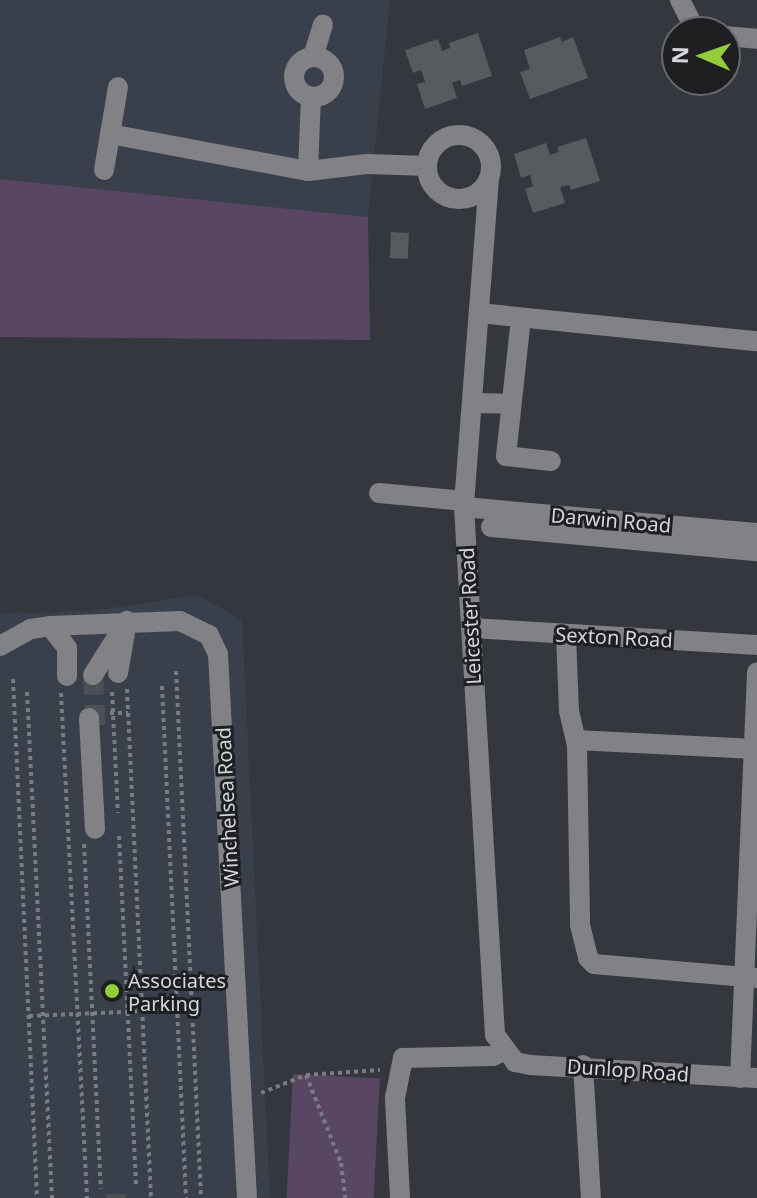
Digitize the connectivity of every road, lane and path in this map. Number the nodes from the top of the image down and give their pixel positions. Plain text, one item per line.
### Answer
1 (323, 25) dead end
2 (313, 57) junction
3 (118, 87) dead end
4 (311, 97) junction
5 (110, 134) junction
6 (427, 166) junction
7 (104, 170) dead end
8 (308, 171) junction
9 (489, 179) junction
10 (479, 313) junction
11 (521, 318) junction
12 (757, 341) edge
13 (472, 403) junction
14 (511, 404) junction
15 (551, 461) dead end
16 (379, 493) dead end
17 (465, 504) junction
18 (517, 520) junction
19 (491, 527) dead end
20 (757, 533) edge
21 (757, 551) edge
22 (127, 621) junction
23 (50, 626) junction
24 (471, 628) junction
25 (566, 634) junction
26 (757, 645) edge
27 (0, 646) edge
28 (176, 671) dead end
29 (757, 672) edge
30 (93, 675) tunnel mouth
31 (13, 679) dead end
32 (64, 683) joint
33 (119, 683) junction
34 (162, 686) dead end
35 (27, 692) dead end
36 (89, 718) tunnel mouth
37 (576, 740) junction
38 (755, 749) junction
39 (118, 813) dead end
40 (89, 833) joint
41 (119, 836) dead end
42 (754, 872) edge
43 (751, 978) edge
44 (177, 1009) junction
45 (192, 1009) junction
46 (142, 1011) junction
47 (128, 1012) junction
48 (92, 1013) junction
49 (78, 1014) junction
50 (29, 1016) junction
51 (42, 1016) junction
52 (503, 1051) junction
53 (403, 1058) junction
54 (583, 1065) junction
55 (306, 1075) junction
56 (749, 1078) edge
57 (265, 1093) dead end
58 (136, 1188) dead end
59 (101, 1189) dead end
60 (37, 1198) edge
61 (52, 1198) edge
62 (87, 1198) edge
63 (151, 1198) edge
64 (186, 1198) edge
65 (201, 1198) edge
66 (247, 1198) edge
67 (345, 1198) edge
68 (400, 1198) edge
69 (591, 1198) edge

1 - 2 street
2 - 4 street
2 - 4 street
3 - 5 street
4 - 8 street
5 - 7 street
5 - 8 street
6 - 8 street
6 - 9 street
6 - 9 street
9 - 10 street, Leicester Road
10 - 11 street
10 - 13 street, Leicester Road
11 - 12 street
11 - 14 street
13 - 14 street
13 - 17 street, Leicester Road
14 - 15 street
16 - 17 street, Darwin Road
17 - 18 street, Darwin Road
17 - 24 street, Leicester Road
18 - 19 street
18 - 20 street, Darwin Road
18 - 21 street
22 - 23 street, Winchelsea Road
22 - 30 street
22 - 33 street
22 - 66 street, Winchelsea Road
23 - 27 street, Winchelsea Road
23 - 32 street
24 - 25 street, Sexton Road
24 - 52 street, Leicester Road
25 - 26 street, Sexton Road
25 - 37 street
28 - 45 path
29 - 38 street
31 - 50 path
32 - 49 path
33 - 39 path
33 - 46 path
34 - 44 path
35 - 51 path
36 - 40 street
37 - 38 street
37 - 43 street
38 - 42 street
40 - 48 path
41 - 47 path
42 - 43 street
43 - 56 street
44 - 45 path
44 - 46 path
44 - 64 path
45 - 65 path
46 - 47 path
46 - 63 path
47 - 48 path
47 - 58 path
48 - 49 path
48 - 59 path
49 - 51 path
49 - 62 path
50 - 51 path
50 - 60 path
51 - 61 path
52 - 53 street
52 - 54 street, Dunlop Road
53 - 55 path
53 - 68 street
54 - 56 street, Dunlop Road
54 - 69 street
55 - 57 path
55 - 67 path

